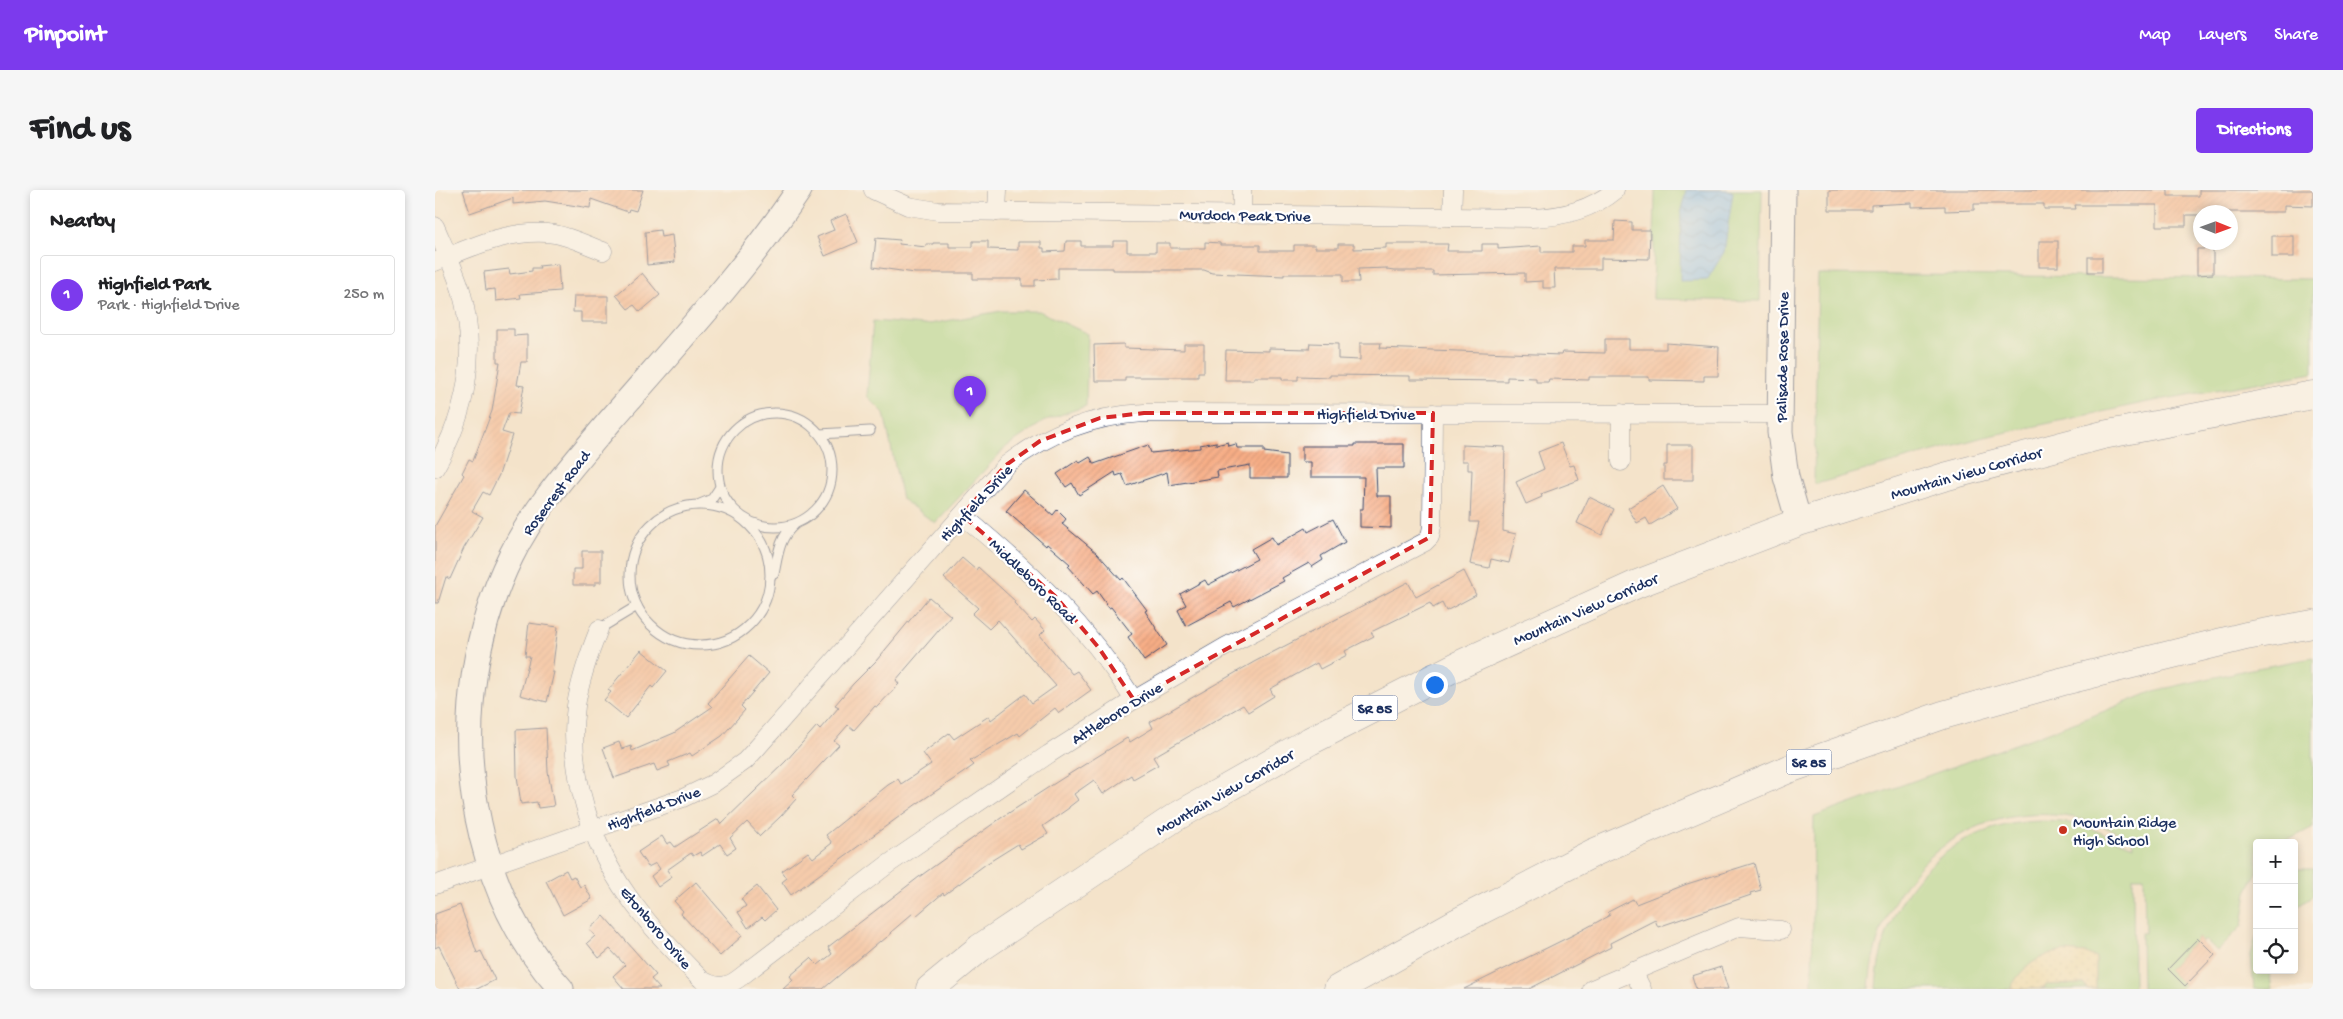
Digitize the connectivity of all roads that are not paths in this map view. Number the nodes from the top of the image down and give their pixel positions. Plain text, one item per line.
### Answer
1 (799, 190) edge
2 (873, 190) edge
3 (998, 190) edge
4 (1242, 190) edge
5 (1453, 190) edge
6 (1615, 190) edge
7 (1783, 190) edge
8 (997, 212) junction
9 (1242, 214) junction
10 (1452, 217) junction
11 (435, 226) edge
12 (603, 251) dead end
13 (441, 260) edge
14 (2313, 395) edge
15 (1433, 414) junction
16 (1621, 414) junction
17 (1780, 414) junction
18 (870, 431) dead end
19 (821, 434) junction
20 (1621, 462) dead end
21 (435, 468) edge
22 (720, 487) junction
23 (699, 505) junction
24 (962, 515) junction
25 (741, 517) junction
26 (1799, 522) junction
27 (796, 524) junction
28 (771, 589) junction
29 (637, 606) junction
30 (2313, 624) edge
31 (599, 629) joint
32 (1133, 700) junction
33 (593, 829) junction
34 (490, 867) junction
35 (435, 884) edge
36 (1781, 930) dead end
37 (1633, 971) junction
38 (719, 986) joint
39 (561, 989) edge
40 (930, 989) edge
41 (1338, 989) edge
42 (1592, 989) edge
43 (1641, 989) edge

1 - 34 main road, Rosecrest Road
2 - 8 street, Murdoch Peak Drive
3 - 8 street
4 - 9 street
5 - 10 street
6 - 10 street, Murdoch Peak Drive
7 - 17 main road, Palisade Rose Drive
8 - 9 street, Murdoch Peak Drive
9 - 10 street, Murdoch Peak Drive
11 - 13 street
12 - 13 street
13 - 21 street
14 - 26 highway, Mountain View Corridor / SR 85
15 - 16 street, Highfield Drive
15 - 24 street, Highfield Drive
15 - 32 street, Attleboro Drive
16 - 17 street, Highfield Drive
16 - 20 street
17 - 26 main road, Palisade Rose Drive
18 - 19 lane
19 - 22 lane
19 - 27 lane
22 - 23 lane
22 - 25 lane
23 - 25 lane
23 - 29 lane
24 - 32 street, Middleboro Road
24 - 33 street, Highfield Drive
25 - 27 lane
25 - 28 lane
26 - 40 highway, Mountain View Corridor / SR 85
27 - 28 lane
28 - 29 lane
29 - 31 lane
30 - 41 highway, SR 85
31 - 33 street, Etonboro Drive
32 - 38 street, Attleboro Drive
33 - 34 street, Highfield Drive
33 - 38 street, Etonboro Drive
34 - 35 street, Highfield Drive
34 - 39 main road, Rosecrest Road
36 - 37 street
37 - 42 street
37 - 43 street

